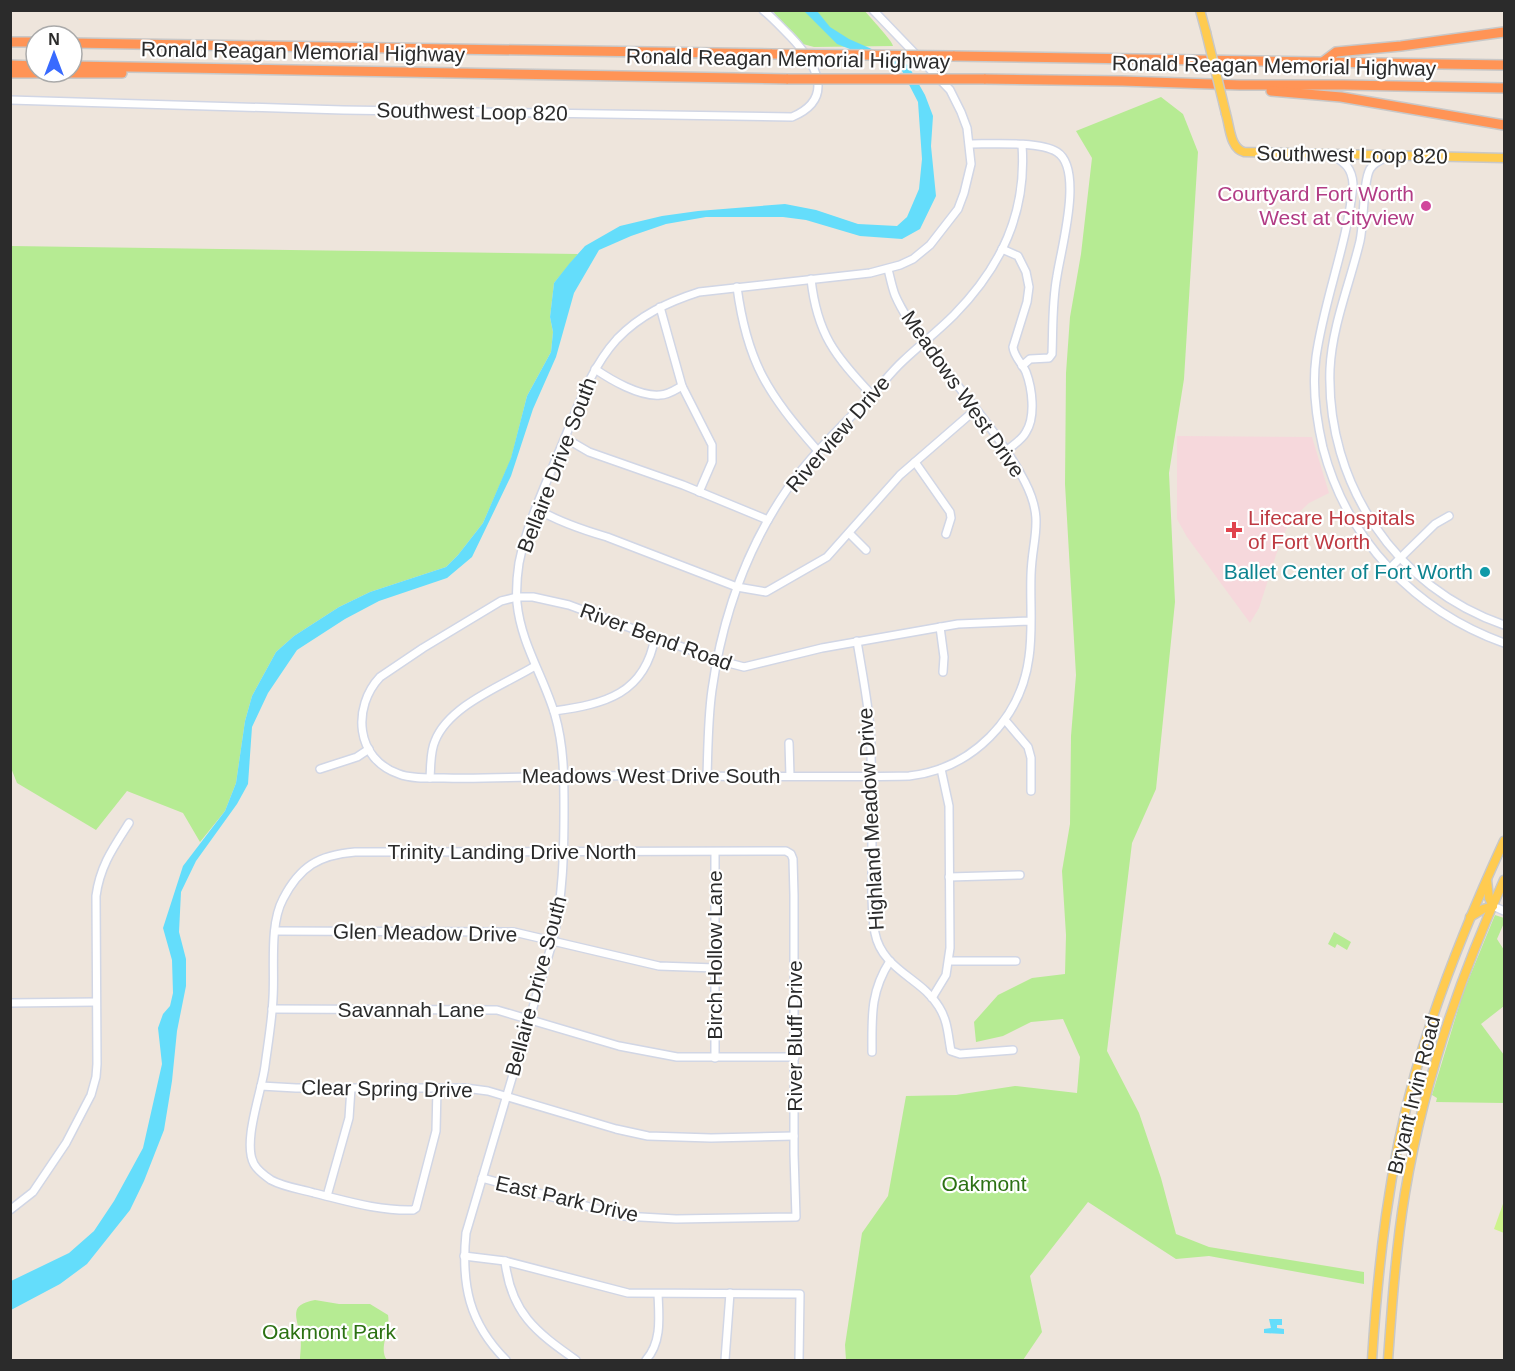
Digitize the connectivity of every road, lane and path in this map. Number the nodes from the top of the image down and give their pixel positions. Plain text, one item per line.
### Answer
1 (763, 10) edge
2 (873, 10) edge
3 (1200, 10) edge
4 (1504, 32) edge
5 (84, 43) edge
6 (1324, 61) junction
7 (1504, 65) edge
8 (84, 66) edge
9 (147, 68) junction
10 (10, 73) edge
11 (1240, 86) junction
12 (1504, 88) edge
13 (10, 100) edge
14 (1504, 125) edge
15 (970, 144) junction
16 (1022, 145) junction
17 (1333, 155) junction
18 (1389, 156) junction
19 (1504, 158) edge
20 (1002, 249) junction
21 (888, 269) junction
22 (811, 279) junction
23 (737, 287) junction
24 (660, 307) junction
25 (1324, 320) junction
26 (1338, 327) junction
27 (924, 342) junction
28 (1022, 366) junction
29 (595, 369) junction
30 (682, 386) junction
31 (872, 395) junction
32 (975, 410) junction
33 (565, 438) junction
34 (818, 451) junction
35 (1006, 451) junction
36 (915, 462) junction
37 (1344, 466) junction
38 (1330, 471) junction
39 (699, 492) junction
40 (537, 509) junction
41 (1449, 516) dead end
42 (768, 520) junction
43 (849, 533) junction
44 (946, 534) dead end
45 (866, 550) dead end
46 (1400, 560) junction
47 (1389, 569) junction
48 (737, 586) junction
49 (517, 597) junction
50 (1031, 621) junction
51 (1491, 621) junction
52 (1504, 625) edge
53 (940, 627) junction
54 (1485, 635) junction
55 (655, 637) junction
56 (856, 641) junction
57 (1504, 643) edge
58 (717, 660) junction
59 (535, 666) junction
60 (943, 672) dead end
61 (554, 711) junction
62 (1005, 720) junction
63 (789, 743) dead end
64 (369, 749) junction
65 (320, 769) dead end
66 (941, 769) junction
67 (564, 776) junction
68 (707, 776) junction
69 (789, 776) junction
70 (871, 777) junction
71 (430, 778) junction
72 (1031, 791) dead end
73 (129, 823) dead end
74 (1504, 841) edge
75 (564, 851) junction
76 (716, 852) junction
77 (792, 856) joint
78 (1020, 874) dead end
79 (949, 877) junction
80 (1487, 880) junction
81 (1504, 880) edge
82 (1493, 906) junction
83 (1504, 911) edge
84 (1470, 917) junction
85 (275, 931) junction
86 (553, 940) junction
87 (1474, 950) junction
88 (1453, 959) junction
89 (890, 961) junction
90 (949, 961) junction
91 (1016, 961) dead end
92 (715, 968) junction
93 (1461, 984) junction
94 (932, 998) junction
95 (96, 1002) junction
96 (10, 1003) edge
97 (272, 1009) junction
98 (529, 1018) junction
99 (1013, 1050) dead end
100 (872, 1052) dead end
101 (795, 1057) junction
102 (715, 1058) junction
103 (261, 1086) junction
104 (351, 1088) junction
105 (437, 1088) junction
106 (505, 1096) junction
107 (794, 1136) junction
108 (482, 1178) junction
109 (327, 1196) junction
110 (10, 1210) edge
111 (796, 1217) joint
112 (464, 1256) junction
113 (505, 1261) junction
114 (730, 1293) junction
115 (658, 1294) junction
116 (507, 1360) edge
117 (576, 1360) edge
118 (646, 1360) edge
119 (725, 1360) edge
120 (799, 1360) edge
121 (1372, 1360) edge
122 (1388, 1360) edge

1 - 13 street, Southwest Loop 820
2 - 15 street, Bellaire Drive South
3 - 17 main road, Southwest Loop 820, bridge
4 - 6 highway
5 - 6 highway, Ronald Reagan Memorial Highway, bridge
6 - 7 highway, Ronald Reagan Memorial Highway
8 - 9 highway, Ronald Reagan Memorial Highway
9 - 10 highway
9 - 11 highway, Ronald Reagan Memorial Highway, bridge
11 - 12 highway, Ronald Reagan Memorial Highway
11 - 14 highway
15 - 16 street
15 - 21 street, Bellaire Drive South
16 - 20 street, Riverview Drive
16 - 28 street
17 - 18 main road, Southwest Loop 820
17 - 25 street
18 - 19 main road, Southwest Loop 820
18 - 26 street
20 - 27 street, Riverview Drive
20 - 28 street
21 - 22 street, Bellaire Drive South
21 - 27 street, Meadows West Drive
22 - 23 street, Bellaire Drive South
22 - 31 street
23 - 24 street, Bellaire Drive South
23 - 34 street
24 - 29 street, Bellaire Drive South
24 - 30 street
25 - 26 street
25 - 38 street
26 - 37 street
27 - 31 street, Riverview Drive
27 - 32 street, Meadows West Drive
28 - 35 street
29 - 30 street
29 - 33 street, Bellaire Drive South
30 - 39 street
31 - 34 street, Riverview Drive
32 - 35 street, Meadows West Drive
32 - 36 street
33 - 39 street
33 - 40 street, Bellaire Drive South
34 - 42 street, Riverview Drive
35 - 50 street, Meadows West Drive
36 - 43 street
36 - 44 street
37 - 38 street
37 - 46 street
38 - 47 street
39 - 42 street
40 - 48 street
40 - 49 street, Bellaire Drive South
41 - 46 street
42 - 48 street, Riverview Drive
43 - 45 street
43 - 48 street
46 - 47 street
46 - 51 street
47 - 54 street
48 - 58 street, Riverview Drive
49 - 55 street, River Bend Road
49 - 59 street, Bellaire Drive South
49 - 64 street, River Bend Road
50 - 53 street, River Bend Road
50 - 62 street, Meadows West Drive
51 - 52 street
51 - 54 street
53 - 56 street, River Bend Road
53 - 60 street
54 - 57 street
55 - 58 street, River Bend Road
55 - 61 street
56 - 58 street, River Bend Road
56 - 70 street, Highland Meadow Drive
58 - 68 street, Riverview Drive
59 - 61 street, Bellaire Drive South
59 - 71 street
61 - 67 street, Bellaire Drive South
62 - 66 street, Meadows West Drive
62 - 72 street
63 - 69 street
64 - 65 street
64 - 71 street, Meadows West Drive South
66 - 70 street, Meadows West Drive South
66 - 79 street
67 - 68 street, Meadows West Drive South
67 - 71 street, Meadows West Drive South
67 - 75 street, Bellaire Drive South
68 - 69 street, Meadows West Drive South
69 - 70 street, Meadows West Drive South
70 - 89 street, Highland Meadow Drive
73 - 95 street
74 - 80 main road, Bryant Irvin Road
75 - 76 street, Trinity Landing Drive North
75 - 85 street, Trinity Landing Drive North
75 - 86 street, Bellaire Drive South
76 - 77 street, Trinity Landing Drive North
76 - 92 street, Birch Hollow Lane
77 - 101 street, River Bluff Drive
78 - 79 street
79 - 90 street
80 - 82 main road
80 - 84 main road, Bryant Irvin Road
81 - 82 main road, Bryant Irvin Road
82 - 83 street
82 - 84 main road
82 - 87 main road, Bryant Irvin Road
84 - 88 main road, Bryant Irvin Road
85 - 86 street, Glen Meadow Drive
85 - 97 street, Trinity Landing Drive North
86 - 92 street, Glen Meadow Drive
86 - 98 street, Bellaire Drive South
87 - 88 main road
87 - 93 main road, Bryant Irvin Road
88 - 93 main road
88 - 121 main road, Bryant Irvin Road
89 - 94 street, Highland Meadow Drive
89 - 100 street
90 - 91 street
90 - 94 street
92 - 102 street, Birch Hollow Lane
93 - 122 main road, Bryant Irvin Road
94 - 99 street, Highland Meadow Drive
95 - 96 street
95 - 110 street
97 - 98 street, Savannah Lane
97 - 103 street, Trinity Landing Drive North
98 - 102 street, Savannah Lane
98 - 106 street, Bellaire Drive South
101 - 102 street, Savannah Lane
101 - 107 street, River Bluff Drive
103 - 104 street, Clear Spring Drive
103 - 109 street, Trinity Landing Drive North
104 - 105 street, Clear Spring Drive
104 - 109 street
105 - 106 street, Clear Spring Drive
105 - 109 street
106 - 107 street, Clear Spring Drive
106 - 108 street, Bellaire Drive South
107 - 111 street, River Bluff Drive
108 - 111 street, East Park Drive
108 - 112 street, Bellaire Drive South
112 - 113 street
112 - 116 street, Bellaire Drive South
113 - 115 street
113 - 117 street
114 - 115 street
114 - 119 street
114 - 120 street
115 - 118 street

